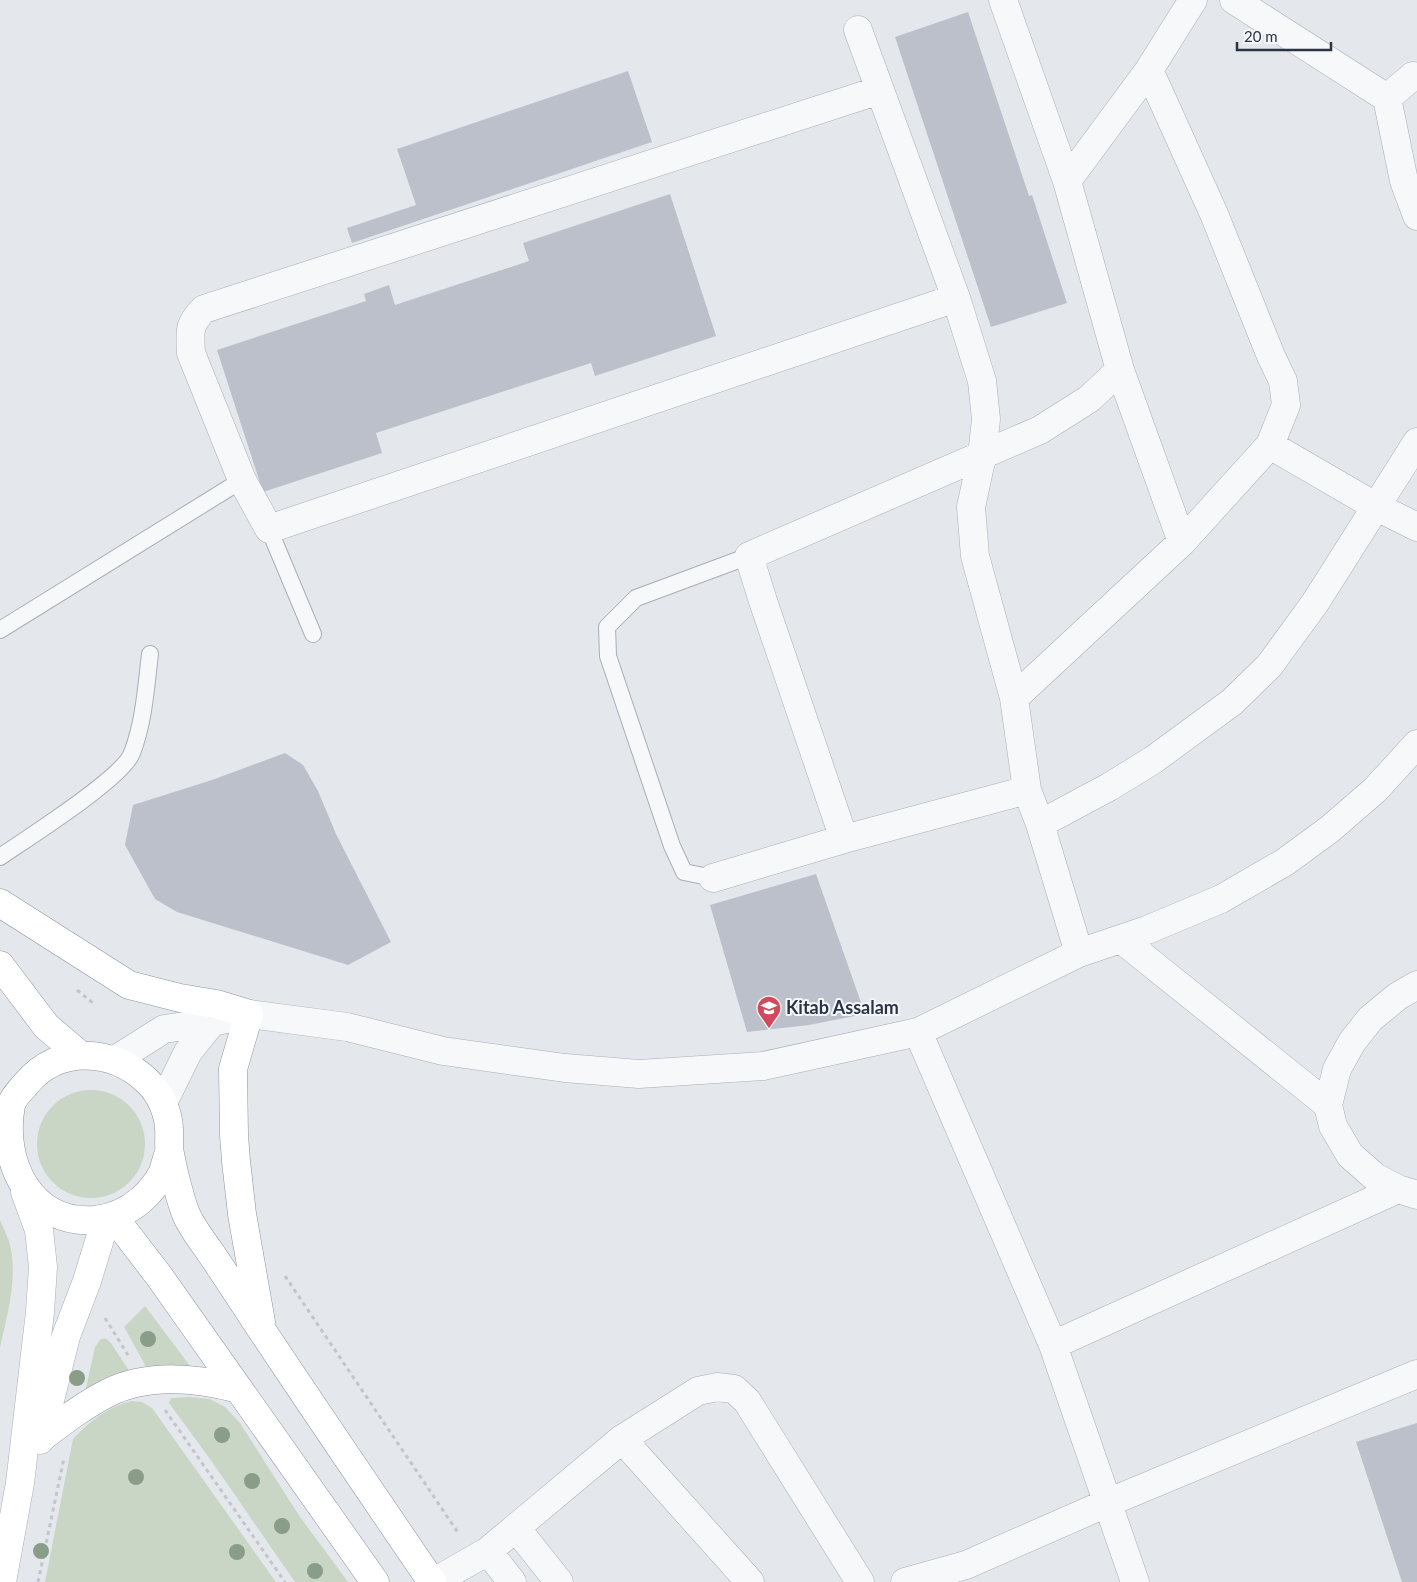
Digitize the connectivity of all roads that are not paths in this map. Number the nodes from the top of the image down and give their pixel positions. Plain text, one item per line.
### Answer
1 (1003, 0) edge
2 (1193, 0) edge
3 (1234, 0) edge
4 (858, 30) dead end
5 (1149, 70) junction
6 (1413, 76) dead end
7 (880, 90) junction
8 (1387, 98) junction
9 (1067, 181) junction
10 (1417, 216) edge
11 (956, 298) junction
12 (1120, 370) junction
13 (1417, 442) edge
14 (1270, 445) junction
15 (982, 456) junction
16 (242, 480) junction
17 (1376, 506) junction
18 (1417, 527) edge
19 (269, 529) junction
20 (1182, 542) junction
21 (749, 556) junction
22 (0, 630) edge
23 (313, 634) dead end
24 (150, 654) dead end
25 (1014, 698) junction
26 (1417, 744) edge
27 (1027, 790) junction
28 (1040, 824) junction
29 (844, 839) junction
30 (0, 857) edge
31 (713, 878) joint
32 (0, 903) edge
33 (1121, 939) junction
34 (1080, 953) junction
35 (0, 965) edge
36 (1417, 985) edge
37 (249, 1014) junction
38 (212, 1022) junction
39 (918, 1032) junction
40 (80, 1055) junction
41 (115, 1060) junction
42 (6, 1091) edge
43 (162, 1103) junction
44 (1328, 1105) junction
45 (169, 1152) junction
46 (25, 1192) junction
47 (1408, 1192) edge
48 (110, 1218) junction
49 (264, 1333) junction
50 (1053, 1346) junction
51 (1417, 1374) edge
52 (239, 1389) junction
53 (41, 1438) junction
54 (622, 1439) junction
55 (20, 1482) junction
56 (1107, 1503) junction
57 (516, 1528) junction
58 (482, 1555) junction
59 (969, 1573) edge
60 (2, 1582) edge
61 (375, 1582) edge
62 (433, 1582) edge
63 (512, 1582) edge
64 (559, 1582) edge
65 (750, 1582) edge
66 (860, 1582) edge
67 (905, 1582) edge
68 (1135, 1582) edge

1 - 9 street
2 - 5 street
3 - 8 street
4 - 7 street
5 - 9 street
5 - 14 street
6 - 8 street
7 - 11 street
7 - 16 street
8 - 10 street
9 - 12 street
11 - 15 street
11 - 19 street
12 - 15 street
12 - 20 street
13 - 17 street
14 - 17 street
14 - 20 street
15 - 21 street
15 - 25 street
16 - 19 street
16 - 22 lane
17 - 18 street
17 - 28 street
19 - 23 lane
20 - 25 street
21 - 29 street
21 - 31 lane
24 - 30 lane
25 - 27 street
26 - 33 street
27 - 28 street
27 - 29 street
28 - 34 street
29 - 31 street
32 - 37 main road
33 - 34 street
33 - 44 street
34 - 39 street
35 - 40 main road
36 - 44 street
37 - 38 street
37 - 39 street
37 - 49 main road
38 - 41 street
38 - 43 street
39 - 50 street
40 - 41 main road
40 - 42 main road
41 - 43 main road
42 - 46 main road
43 - 45 main road
44 - 47 street
45 - 48 main road
45 - 49 main road
46 - 48 main road
46 - 55 main road
47 - 50 street
48 - 52 main road
48 - 53 main road
49 - 62 main road
50 - 56 street
51 - 56 street
52 - 53 main road
52 - 61 main road
53 - 55 main road
54 - 57 street
54 - 65 street
54 - 66 street
55 - 60 main road
56 - 59 street
56 - 68 street
57 - 58 street
57 - 64 street
58 - 62 street
58 - 63 street
59 - 67 street

